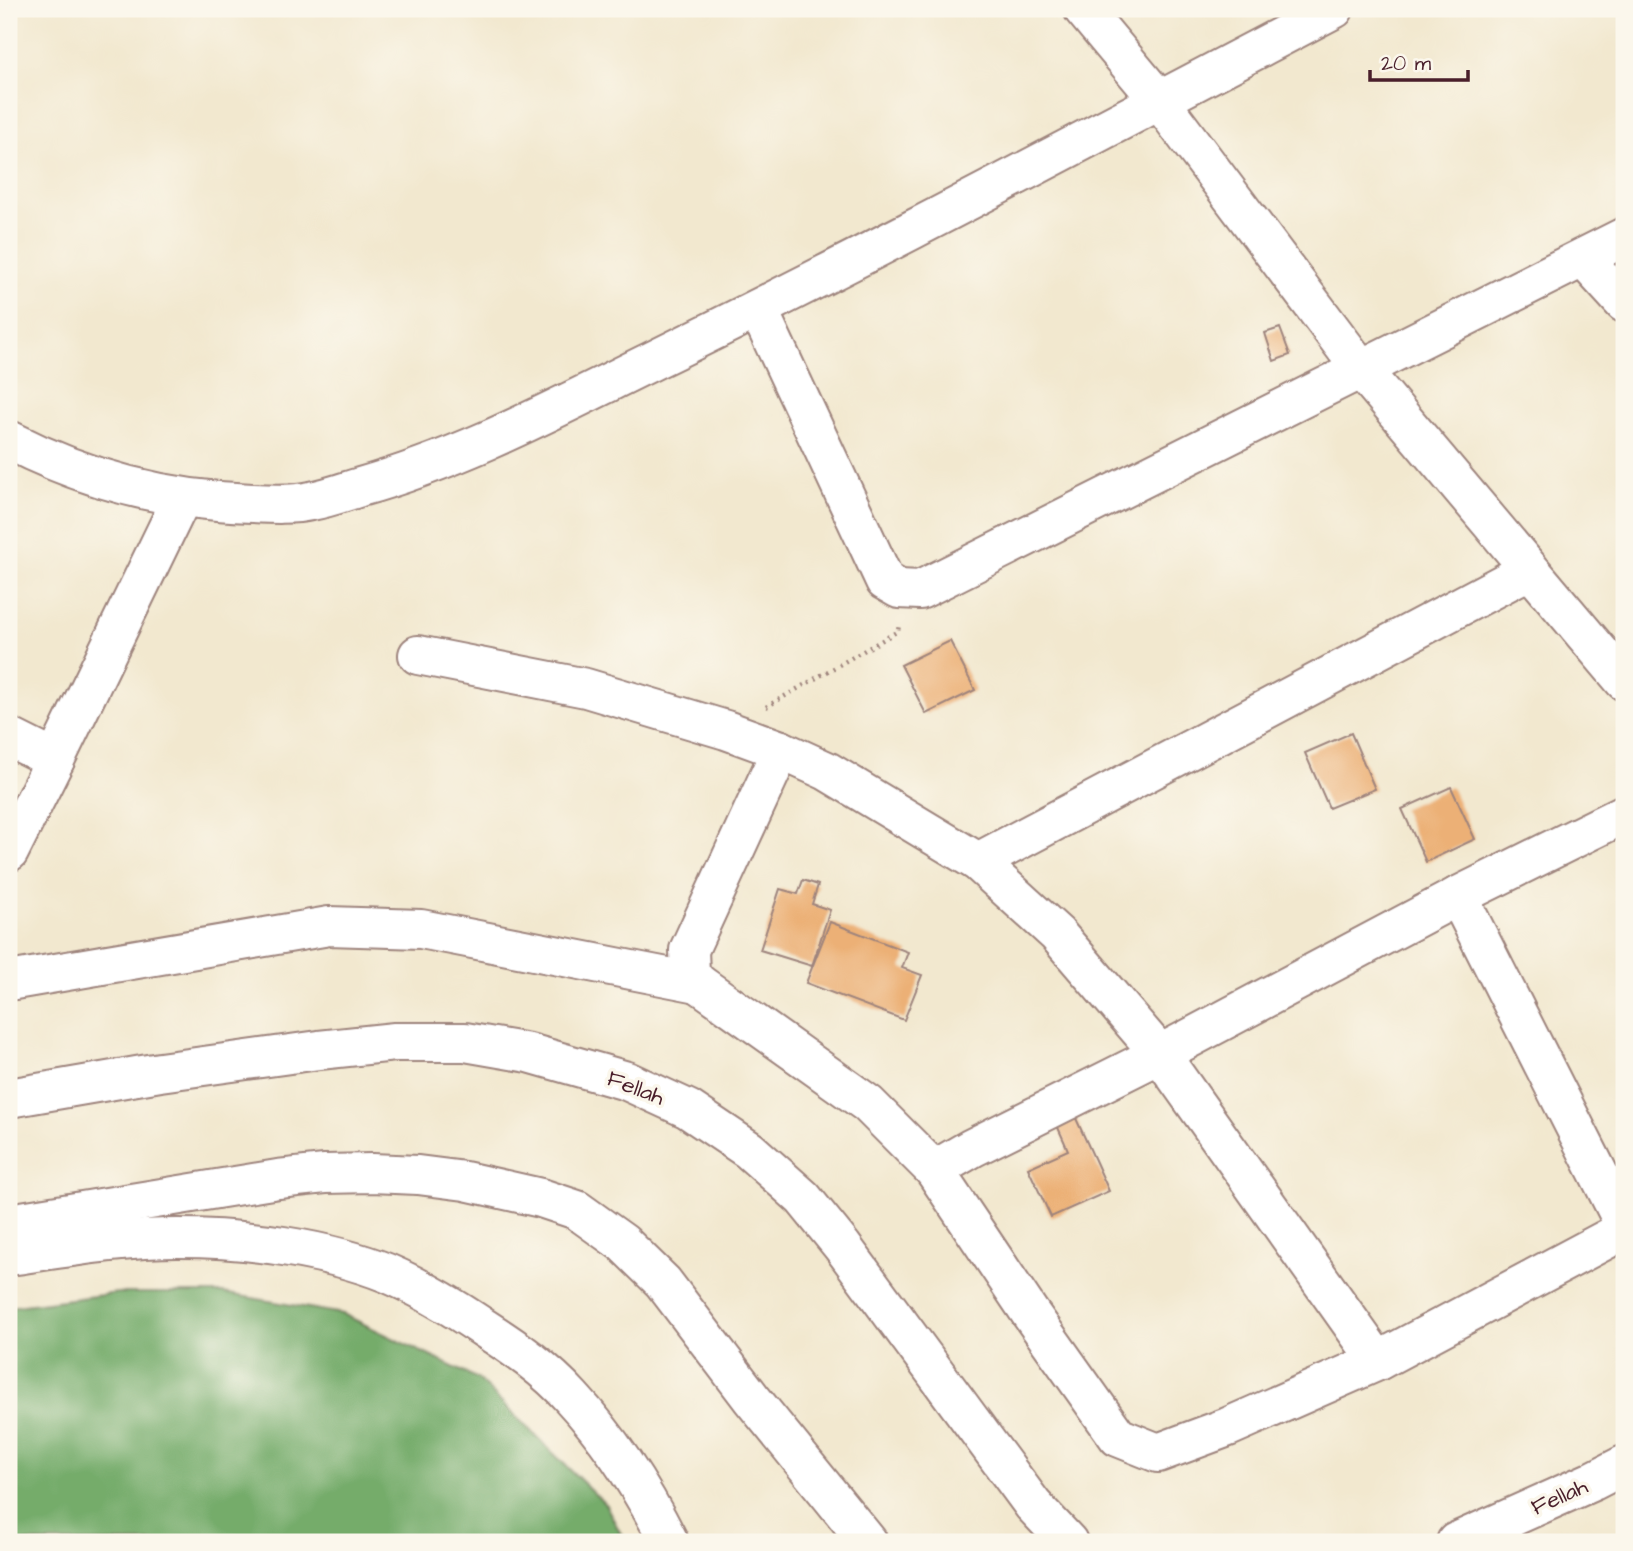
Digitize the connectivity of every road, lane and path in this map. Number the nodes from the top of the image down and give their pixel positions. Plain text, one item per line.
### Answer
1 (1083, 9) edge
2 (1334, 9) edge
3 (1160, 100) junction
4 (1624, 237) edge
5 (1584, 258) junction
6 (1624, 303) edge
7 (758, 309) junction
8 (1361, 369) junction
9 (9, 440) edge
10 (182, 498) junction
11 (1529, 570) junction
12 (899, 589) junction
13 (418, 655) dead end
14 (1624, 681) edge
15 (726, 730) junction
16 (9, 737) edge
17 (781, 750) junction
18 (55, 760) junction
19 (1624, 814) edge
20 (9, 852) edge
21 (978, 862) junction
22 (1458, 896) junction
23 (9, 981) edge
24 (698, 983) junction
25 (1160, 1054) junction
26 (9, 1098) edge
27 (934, 1170) junction
28 (9, 1223) edge
29 (1624, 1224) edge
30 (1624, 1230) edge
31 (9, 1256) edge
32 (1378, 1362) junction
33 (1624, 1465) edge
34 (669, 1542) edge
35 (868, 1542) edge
36 (1069, 1542) edge
37 (1456, 1542) edge

1 - 3 main road
2 - 3 main road
3 - 7 main road
3 - 8 main road
4 - 5 main road
5 - 6 main road
5 - 8 main road
7 - 10 main road
7 - 12 main road
8 - 11 main road
8 - 12 main road
9 - 10 main road
10 - 18 main road
11 - 14 main road
11 - 21 main road
12 - 15 path
13 - 15 main road
15 - 17 main road
16 - 18 main road
17 - 21 main road
17 - 24 main road
18 - 20 main road
19 - 22 main road
21 - 25 main road
22 - 25 main road
22 - 29 main road
23 - 24 main road
24 - 27 main road
25 - 27 main road
25 - 32 main road
26 - 36 main road, Fellah
27 - 32 main road
28 - 35 main road
30 - 32 main road
31 - 34 main road
33 - 37 main road, Fellah

